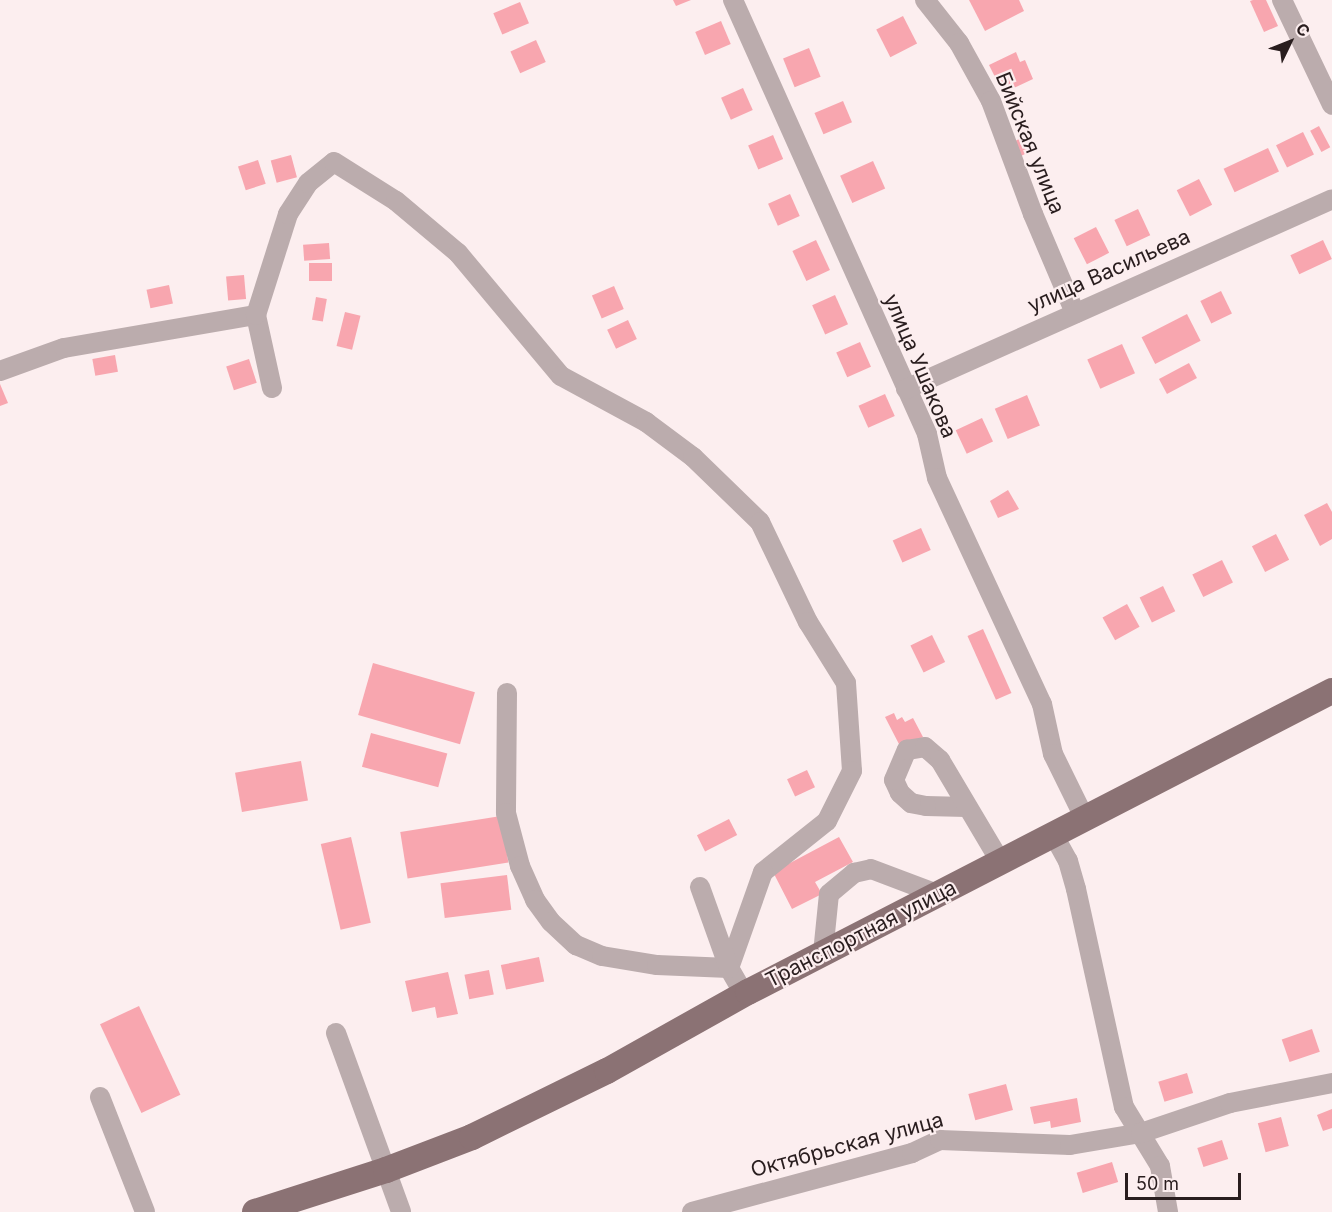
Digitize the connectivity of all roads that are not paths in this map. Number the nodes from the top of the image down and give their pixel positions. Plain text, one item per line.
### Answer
1 (733, 0) edge
2 (925, 0) edge
3 (1282, 0) edge
4 (1332, 105) edge
5 (1332, 199) edge
6 (1075, 313) junction
7 (256, 315) junction
8 (0, 371) edge
9 (272, 388) dead end
10 (906, 388) junction
11 (1332, 691) edge
12 (507, 693) dead end
13 (966, 807) dead end
14 (1084, 817) junction
15 (1053, 834) junction
16 (1000, 861) junction
17 (700, 887) dead end
18 (937, 894) junction
19 (823, 953) junction
20 (729, 968) junction
21 (744, 994) junction
22 (336, 1033) dead end
23 (1332, 1083) edge
24 (100, 1097) dead end
25 (1141, 1133) junction
26 (386, 1170) junction
27 (145, 1212) edge
28 (255, 1212) edge
29 (401, 1212) edge
30 (692, 1212) edge
31 (1168, 1212) edge

1 - 10 street, улица Ушакова
2 - 6 street, Бийская улица
3 - 4 street
5 - 6 street, улица Васильева
6 - 10 street, улица Васильева
7 - 8 street
7 - 9 street
7 - 20 street
10 - 14 street, улица Ушакова
11 - 14 main road, Транспортная улица
12 - 20 street
13 - 16 street
14 - 15 main road, Транспортная улица
15 - 16 main road, Транспортная улица
15 - 25 street
16 - 18 main road, Транспортная улица
17 - 20 street
18 - 19 main road, Транспортная улица
18 - 19 street
19 - 21 main road, Транспортная улица
20 - 21 street
21 - 26 main road, Транспортная улица
22 - 26 street
23 - 25 street, Октябрьская улица
24 - 27 street
25 - 30 street, Октябрьская улица
25 - 31 street
26 - 28 main road, Транспортная улица
26 - 29 street

